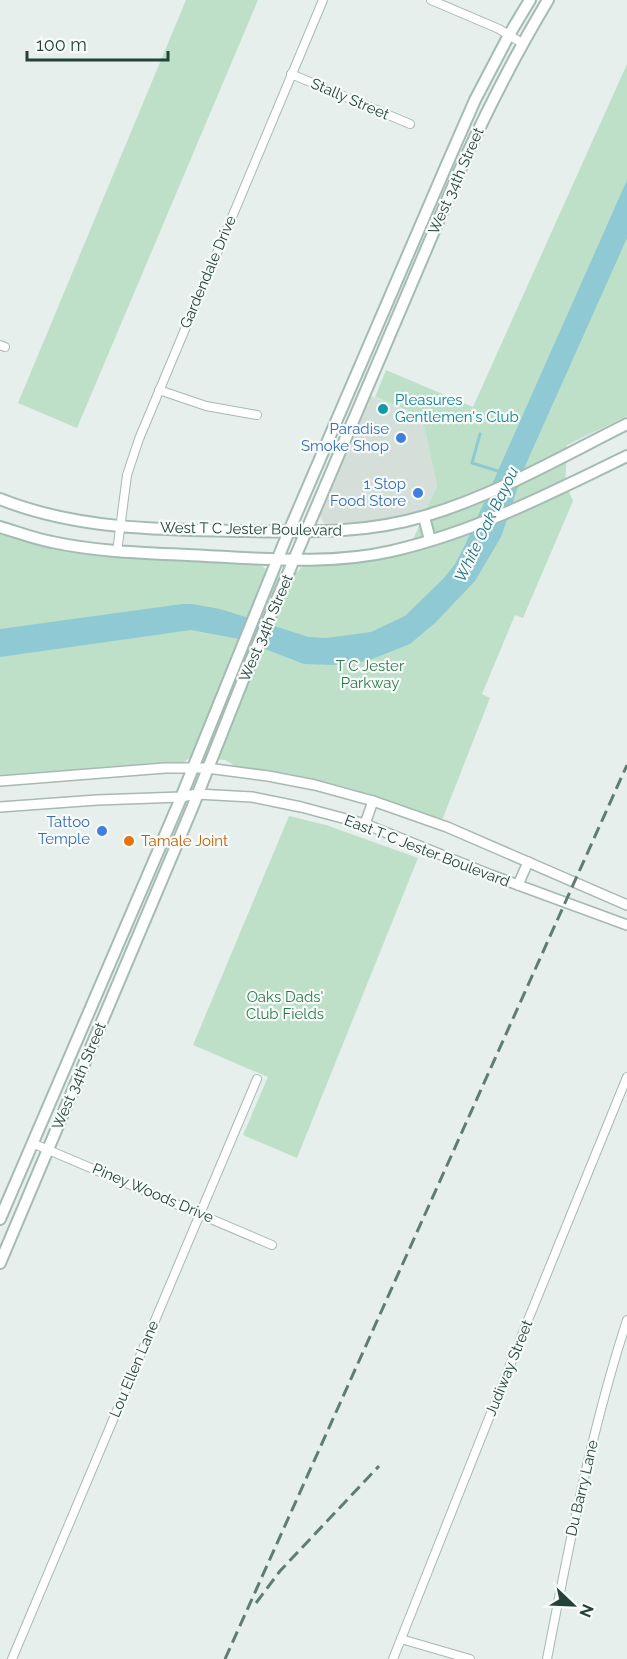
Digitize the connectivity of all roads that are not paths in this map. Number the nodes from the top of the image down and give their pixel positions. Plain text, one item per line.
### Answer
1 (323, 0) edge
2 (431, 0) edge
3 (530, 0) edge
4 (548, 0) edge
5 (447, 3) edge
6 (509, 35) junction
7 (522, 43) junction
8 (291, 74) junction
9 (410, 124) dead end
10 (159, 390) junction
11 (257, 415) dead end
12 (627, 424) edge
13 (627, 456) edge
14 (0, 499) edge
15 (424, 517) junction
16 (120, 526) junction
17 (0, 527) edge
18 (289, 531) junction
19 (306, 532) junction
20 (430, 540) junction
21 (117, 552) junction
22 (278, 560) junction
23 (294, 561) junction
24 (192, 768) junction
25 (207, 768) junction
26 (0, 781) edge
27 (197, 794) junction
28 (182, 797) junction
29 (373, 801) junction
30 (0, 807) edge
31 (365, 824) junction
32 (528, 862) junction
33 (518, 885) junction
34 (627, 905) edge
35 (627, 925) edge
36 (120, 940) junction
37 (134, 946) junction
38 (627, 1077) edge
39 (257, 1078) dead end
40 (32, 1143) junction
41 (49, 1149) junction
42 (200, 1213) junction
43 (0, 1219) edge
44 (272, 1245) dead end
45 (0, 1263) edge
46 (627, 1320) edge
47 (401, 1639) junction
48 (12, 1659) edge
49 (393, 1659) edge
50 (470, 1659) edge
51 (547, 1659) edge

1 - 8 street, Gardendale Drive
2 - 5 street
3 - 6 main road, West 34th Street
4 - 7 main road, West 34th Street
5 - 6 street
6 - 7 street
6 - 18 main road, West 34th Street
7 - 19 main road, West 34th Street
8 - 9 street, Stally Street
8 - 10 street, Gardendale Drive
10 - 11 street
10 - 16 street, Gardendale Drive
12 - 15 main road, West T C Jester Boulevard
13 - 20 main road, West T C Jester Boulevard
14 - 16 main road, West T C Jester Boulevard
15 - 19 main road, West T C Jester Boulevard
15 - 20 main road
16 - 18 main road, West T C Jester Boulevard
16 - 21 street, Gardendale Drive
17 - 21 main road, West T C Jester Boulevard
18 - 19 main road, West T C Jester Boulevard
18 - 22 main road, West 34th Street
19 - 23 main road, West 34th Street
20 - 23 main road, West T C Jester Boulevard
21 - 22 main road, West T C Jester Boulevard
22 - 23 main road, West T C Jester Boulevard
22 - 24 main road, West 34th Street
23 - 25 main road, West 34th Street
24 - 25 street
24 - 26 street
24 - 28 main road, West 34th Street
25 - 27 main road, West 34th Street
25 - 29 street, East T C Jester Boulevard
27 - 28 street, East T C Jester Boulevard
27 - 31 street, East T C Jester Boulevard
27 - 37 main road, West 34th Street
28 - 30 street, East T C Jester Boulevard
28 - 36 main road, West 34th Street
29 - 31 street
29 - 32 street, East T C Jester Boulevard
31 - 33 street, East T C Jester Boulevard
32 - 33 street
32 - 34 street, East T C Jester Boulevard
33 - 35 street, East T C Jester Boulevard
36 - 37 main road
36 - 40 main road, West 34th Street
37 - 41 main road, West 34th Street
38 - 47 street, Judiway Street
39 - 42 street, Lou Ellen Lane
40 - 41 street, Piney Woods Drive
40 - 43 main road, West 34th Street
41 - 42 street, Piney Woods Drive
41 - 45 main road, West 34th Street
42 - 44 street, Piney Woods Drive
42 - 48 street, Lou Ellen Lane
46 - 51 street, Du Barry Lane
47 - 49 street, Judiway Street
47 - 50 street

